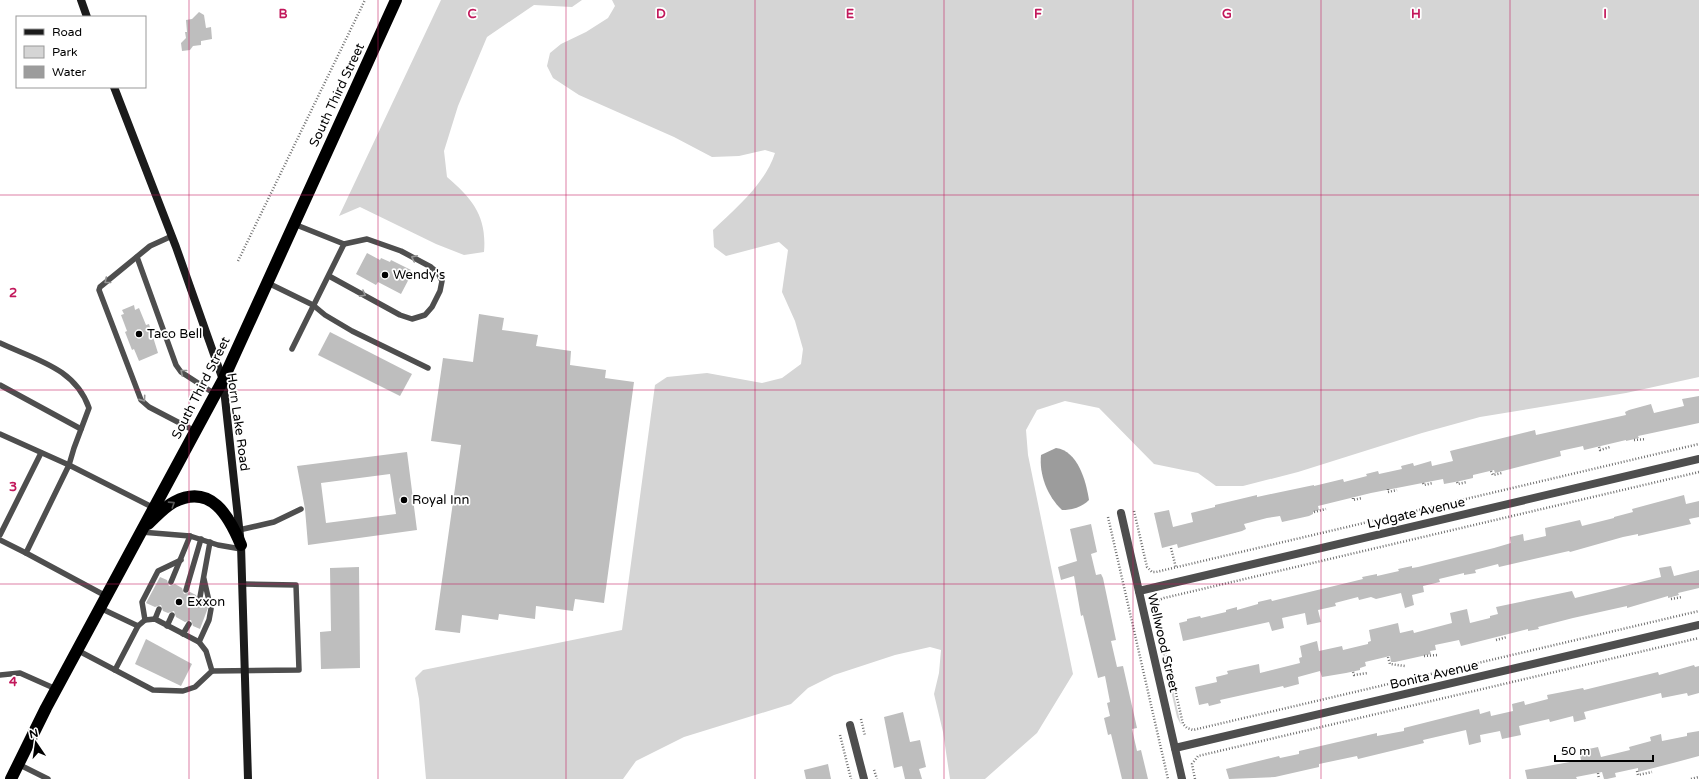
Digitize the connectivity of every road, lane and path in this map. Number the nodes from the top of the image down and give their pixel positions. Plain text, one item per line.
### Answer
1 (81, 0) edge
2 (365, 0) edge
3 (396, 0) edge
4 (87, 16) edge
5 (114, 88) edge
6 (294, 224) junction
7 (172, 236) junction
8 (344, 244) junction
9 (138, 257) junction
10 (238, 260) dead end
11 (329, 276) junction
12 (267, 282) junction
13 (313, 305) junction
14 (0, 343) edge
15 (292, 349) dead end
16 (428, 368) dead end
17 (223, 380) junction
18 (0, 386) edge
19 (215, 394) junction
20 (81, 429) junction
21 (195, 431) junction
22 (0, 434) edge
23 (1646, 439) dead end
24 (1634, 440) dead end
25 (1699, 444) edge
26 (1599, 447) dead end
27 (1610, 447) dead end
28 (41, 453) junction
29 (1699, 458) edge
30 (69, 465) junction
31 (1492, 471) dead end
32 (1699, 472) edge
33 (1502, 473) dead end
34 (1457, 482) dead end
35 (1467, 482) dead end
36 (1423, 483) dead end
37 (1433, 483) dead end
38 (1388, 489) dead end
39 (1397, 490) dead end
40 (1353, 498) dead end
41 (1362, 498) dead end
42 (154, 508) junction
43 (301, 509) dead end
44 (1326, 509) dead end
45 (1134, 512) dead end
46 (1314, 512) dead end
47 (1121, 513) dead end
48 (1108, 517) dead end
49 (142, 530) junction
50 (239, 530) junction
51 (0, 534) edge
52 (190, 536) junction
53 (201, 539) junction
54 (0, 540) edge
55 (210, 542) junction
56 (241, 547) junction
57 (1171, 548) dead end
58 (26, 553) junction
59 (180, 560) junction
60 (1176, 568) junction
61 (204, 576) junction
62 (172, 582) dead end
63 (243, 584) junction
64 (186, 590) dead end
65 (1139, 591) junction
66 (107, 596) junction
67 (200, 596) dead end
68 (1682, 596) dead end
69 (1671, 599) dead end
70 (209, 601) dead end
71 (100, 608) junction
72 (159, 609) dead end
73 (210, 609) dead end
74 (1699, 611) edge
75 (172, 615) dead end
76 (155, 619) junction
77 (145, 620) junction
78 (189, 624) dead end
79 (1699, 625) edge
80 (138, 626) junction
81 (167, 626) junction
82 (184, 634) junction
83 (1507, 637) dead end
84 (1699, 638) edge
85 (1496, 640) dead end
86 (199, 642) junction
87 (77, 650) junction
88 (1438, 655) dead end
89 (1424, 656) dead end
90 (1388, 657) dead end
91 (1404, 666) dead end
92 (115, 670) junction
93 (212, 671) junction
94 (246, 672) junction
95 (1353, 672) dead end
96 (1368, 673) dead end
97 (0, 675) edge
98 (56, 689) junction
99 (850, 725) dead end
100 (840, 735) dead end
101 (1175, 748) junction
102 (18, 764) junction
103 (1637, 771) dead end
104 (1652, 772) dead end
105 (1598, 773) dead end
106 (1699, 777) edge
107 (11, 779) edge
108 (48, 779) edge
109 (248, 779) edge
110 (851, 779) edge
111 (864, 779) edge
112 (1168, 779) edge
113 (1182, 779) edge
114 (1195, 779) edge
115 (1599, 779) edge
116 (1691, 779) edge

1 - 4 main road
2 - 10 path
3 - 6 highway, South Third Street
5 - 7 main road, Horn Lake Road
6 - 8 lane
6 - 12 highway, South Third Street
7 - 9 lane
7 - 17 main road, Horn Lake Road
8 - 11 lane
11 -> 8 lane
19 -> 9 lane
9 -> 21 lane
11 - 13 lane
12 - 13 lane
12 - 17 highway, South Third Street
13 - 15 lane
13 - 16 lane
14 - 20 lane
17 - 19 highway, South Third Street
17 - 50 main road, Horn Lake Road
18 - 20 lane
19 - 21 highway, South Third Street
20 - 30 lane
21 - 42 highway, South Third Street
22 - 28 lane
23 - 24 path
25 - 60 path
26 - 27 path
28 - 30 lane
28 - 51 lane
29 - 65 street, Lydgate Avenue
30 - 42 lane
30 - 58 lane
31 - 33 path
32 - 74 path
34 - 35 path
36 - 37 path
38 - 39 path
40 - 41 path
42 - 49 highway, South Third Street
43 - 50 lane
44 - 46 path
45 - 60 path
47 - 65 street, Wellwood Street
48 - 112 path
49 - 52 lane
49 -> 56 highway
49 - 66 highway, South Third Street
50 - 56 main road, Horn Lake Road
52 - 53 lane
52 - 59 lane
53 - 55 lane
53 - 64 lane
54 - 58 lane
55 - 56 lane
55 - 61 lane
56 - 63 main road, Horn Lake Road
57 - 60 path
58 - 66 lane
59 - 62 lane
59 - 77 lane
61 - 67 lane
61 - 70 lane
63 - 94 main road, Horn Lake Road
63 - 94 lane
65 - 101 street, Wellwood Street
66 - 71 highway, South Third Street
68 - 69 path
71 - 80 lane
71 - 87 highway, South Third Street
72 - 76 lane
73 - 86 lane
75 - 81 lane
76 - 77 lane
76 - 81 lane
77 - 80 lane
78 - 82 lane
79 - 101 street, Bonita Avenue
80 - 92 lane
81 - 82 lane
82 - 86 lane
83 - 85 path
84 - 114 path
86 - 93 lane
87 - 92 lane
87 - 98 highway, South Third Street
88 - 89 path
90 - 91 path
92 - 93 lane
93 - 94 lane
94 - 109 main road, Horn Lake Road
95 - 96 path
97 - 98 lane
98 - 102 highway, South Third Street
99 - 111 street
100 - 110 path
101 - 113 street, Wellwood Street
102 - 107 highway, South Third Street
102 - 108 lane
103 - 104 path
105 - 115 path
106 - 116 path

